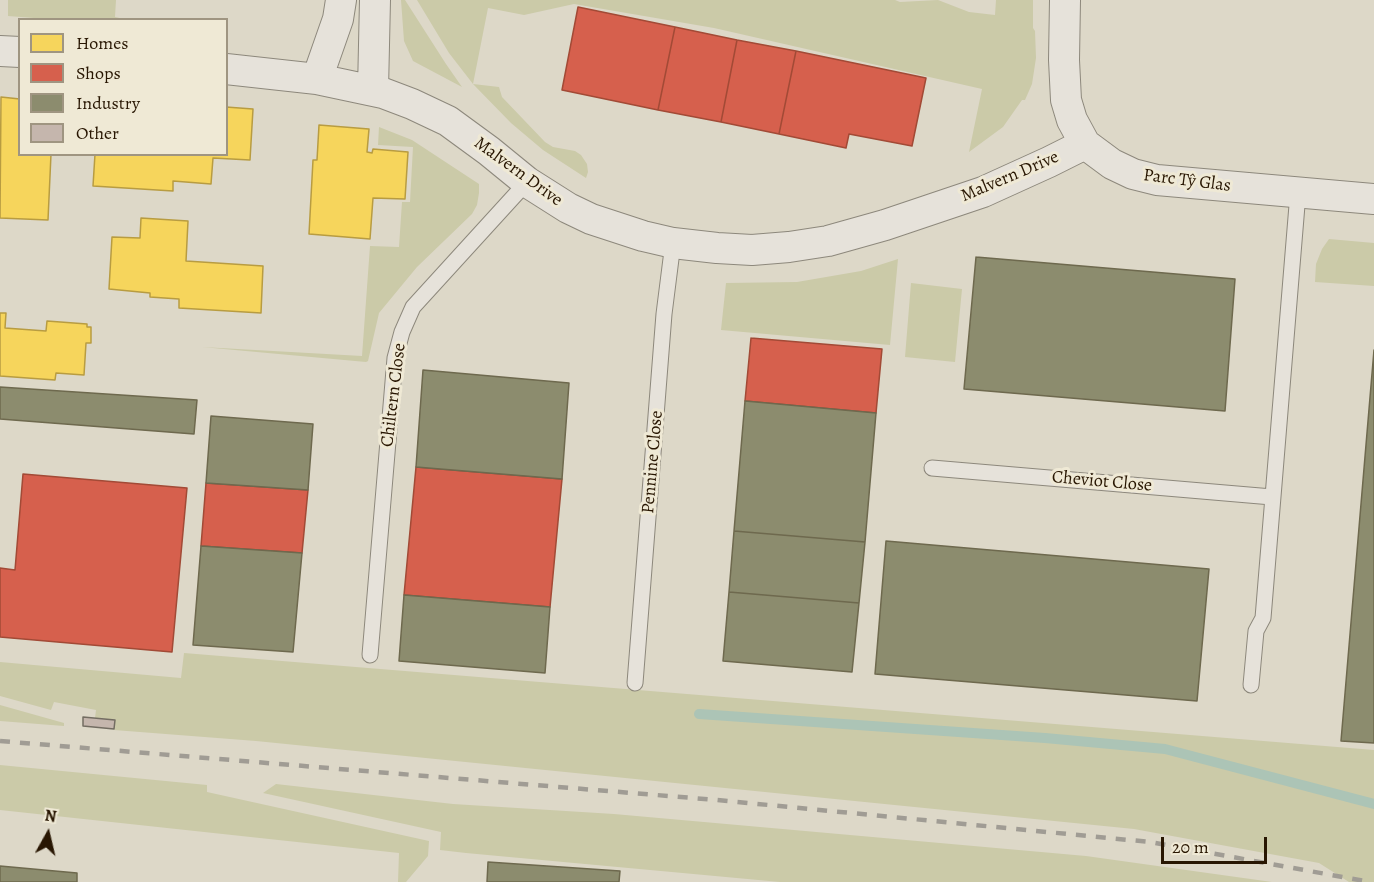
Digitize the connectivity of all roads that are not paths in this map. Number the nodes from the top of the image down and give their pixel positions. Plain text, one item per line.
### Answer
1 (341, 0) edge
2 (375, 0) edge
3 (1065, 0) edge
4 (0, 51) edge
5 (18, 52) edge
6 (228, 69) edge
7 (317, 79) junction
8 (373, 90) junction
9 (1085, 144) junction
10 (527, 182) junction
11 (1298, 193) junction
12 (1374, 199) edge
13 (672, 243) junction
14 (932, 468) dead end
15 (1272, 497) junction
16 (370, 655) dead end
17 (635, 682) dead end
18 (1251, 685) dead end

1 - 7 street
2 - 8 street
3 - 9 street, Parc Tŷ Glas
4 - 5 street
6 - 7 street, Malvern Drive
7 - 8 street, Malvern Drive
8 - 10 street, Malvern Drive
9 - 11 street, Parc Tŷ Glas
9 - 13 street, Malvern Drive
10 - 13 street, Malvern Drive
10 - 16 lane, Chiltern Close
11 - 12 street, Parc Tŷ Glas
11 - 15 lane
13 - 17 lane, Pennine Close
14 - 15 lane, Cheviot Close
15 - 18 lane

